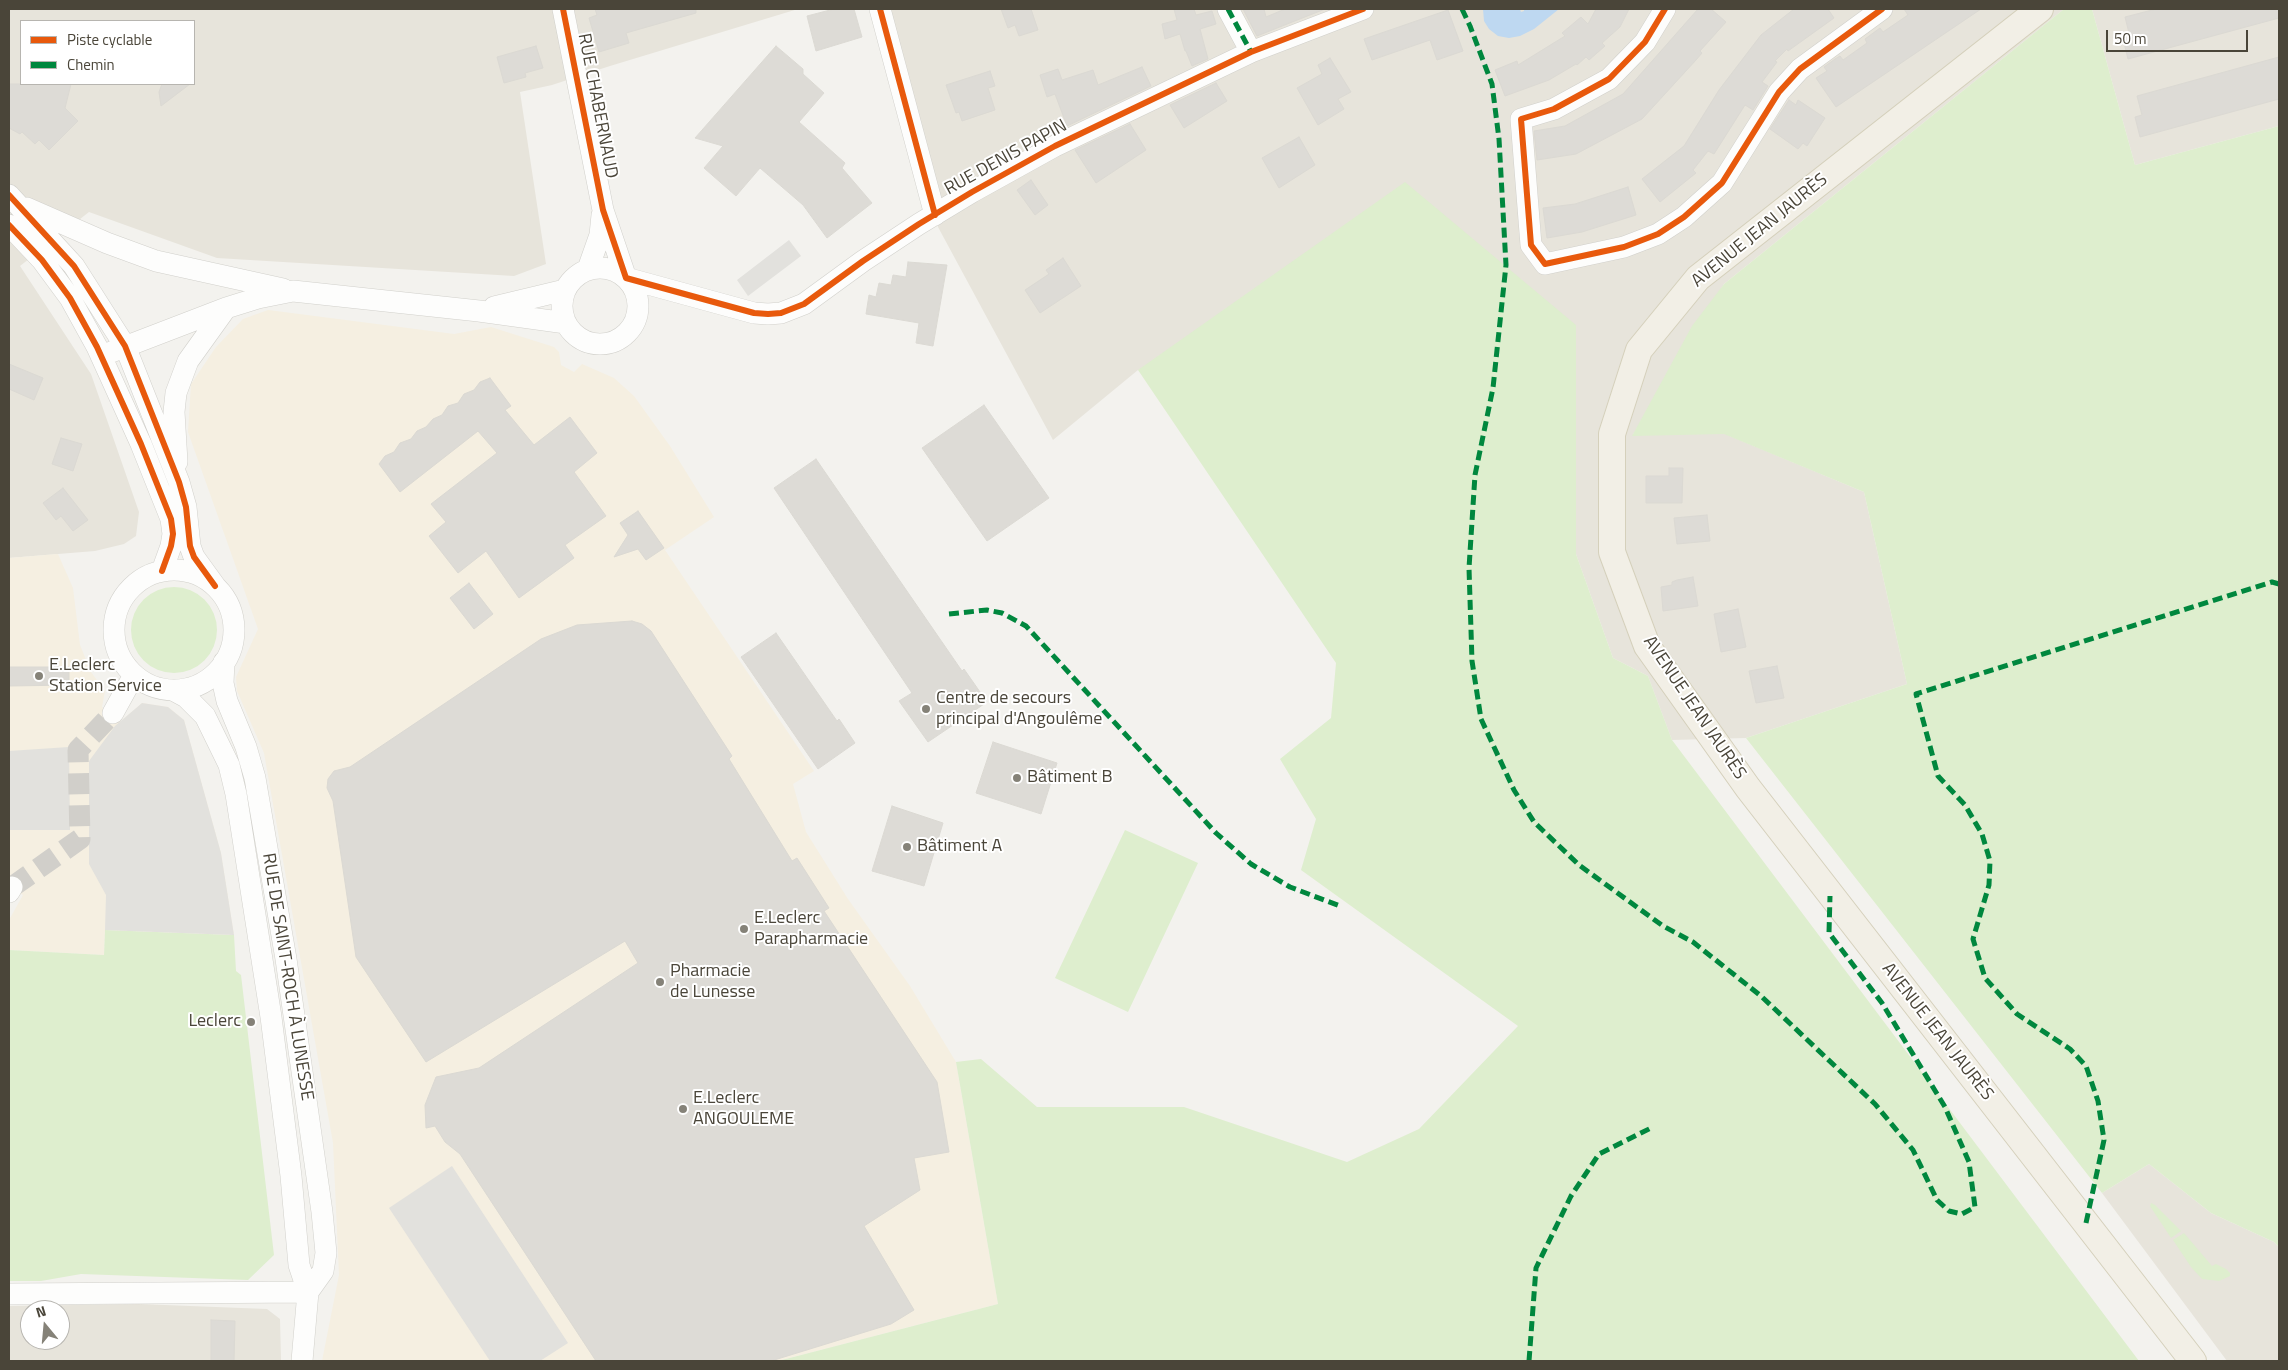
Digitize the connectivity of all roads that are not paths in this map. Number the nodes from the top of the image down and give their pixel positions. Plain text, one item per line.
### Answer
1 (563, 9) edge
2 (880, 9) edge
3 (1228, 9) edge
4 (1363, 9) edge
5 (1665, 9) edge
6 (1882, 9) edge
7 (2040, 9) edge
8 (1855, 17) edge
9 (1251, 52) junction
10 (14, 200) edge
11 (603, 210) junction
12 (935, 215) junction
13 (9, 226) edge
14 (588, 269) junction
15 (626, 278) junction
16 (672, 289) junction
17 (564, 290) junction
18 (293, 291) junction
19 (226, 308) junction
20 (638, 310) junction
21 (479, 311) junction
22 (566, 323) junction
23 (125, 346) junction
24 (101, 356) junction
25 (179, 482) junction
26 (162, 571) junction
27 (216, 586) junction
28 (224, 662) junction
29 (134, 675) junction
30 (173, 690) junction
31 (113, 713) tunnel mouth
32 (308, 1292) junction
33 (9, 1294) edge
34 (302, 1361) edge
35 (2194, 1361) edge

1 - 11 street, RUE CHABERNAUD
2 - 12 street
3 - 9 street
4 - 9 street, RUE DENIS PAPIN
5 - 8 street
6 - 8 street
7 - 35 main road, AVENUE JEAN JAURÈS
9 - 12 street, RUE DENIS PAPIN
10 - 18 street
10 - 23 street
11 - 14 street
11 - 15 street
12 - 16 street, RUE DENIS PAPIN
13 - 24 street
14 - 15 street
14 - 17 street
15 - 16 street, RUE DENIS PAPIN
15 - 20 street
16 - 20 street
17 - 21 street
17 - 22 street
18 - 19 street
18 - 21 street
19 - 23 street
19 - 25 street
20 - 22 street
21 - 22 street
23 - 24 street
23 - 25 street
24 - 26 street
25 - 27 street
26 - 27 street
26 - 29 street
27 - 28 street
28 - 30 street
28 - 32 street, RUE DE SAINT-ROCH À LUNESSE
29 - 30 street
29 - 31 street
30 - 32 street, RUE DE SAINT-ROCH À LUNESSE
32 - 33 street
32 - 34 street, RUE DE SAINT-ROCH À LUNESSE

